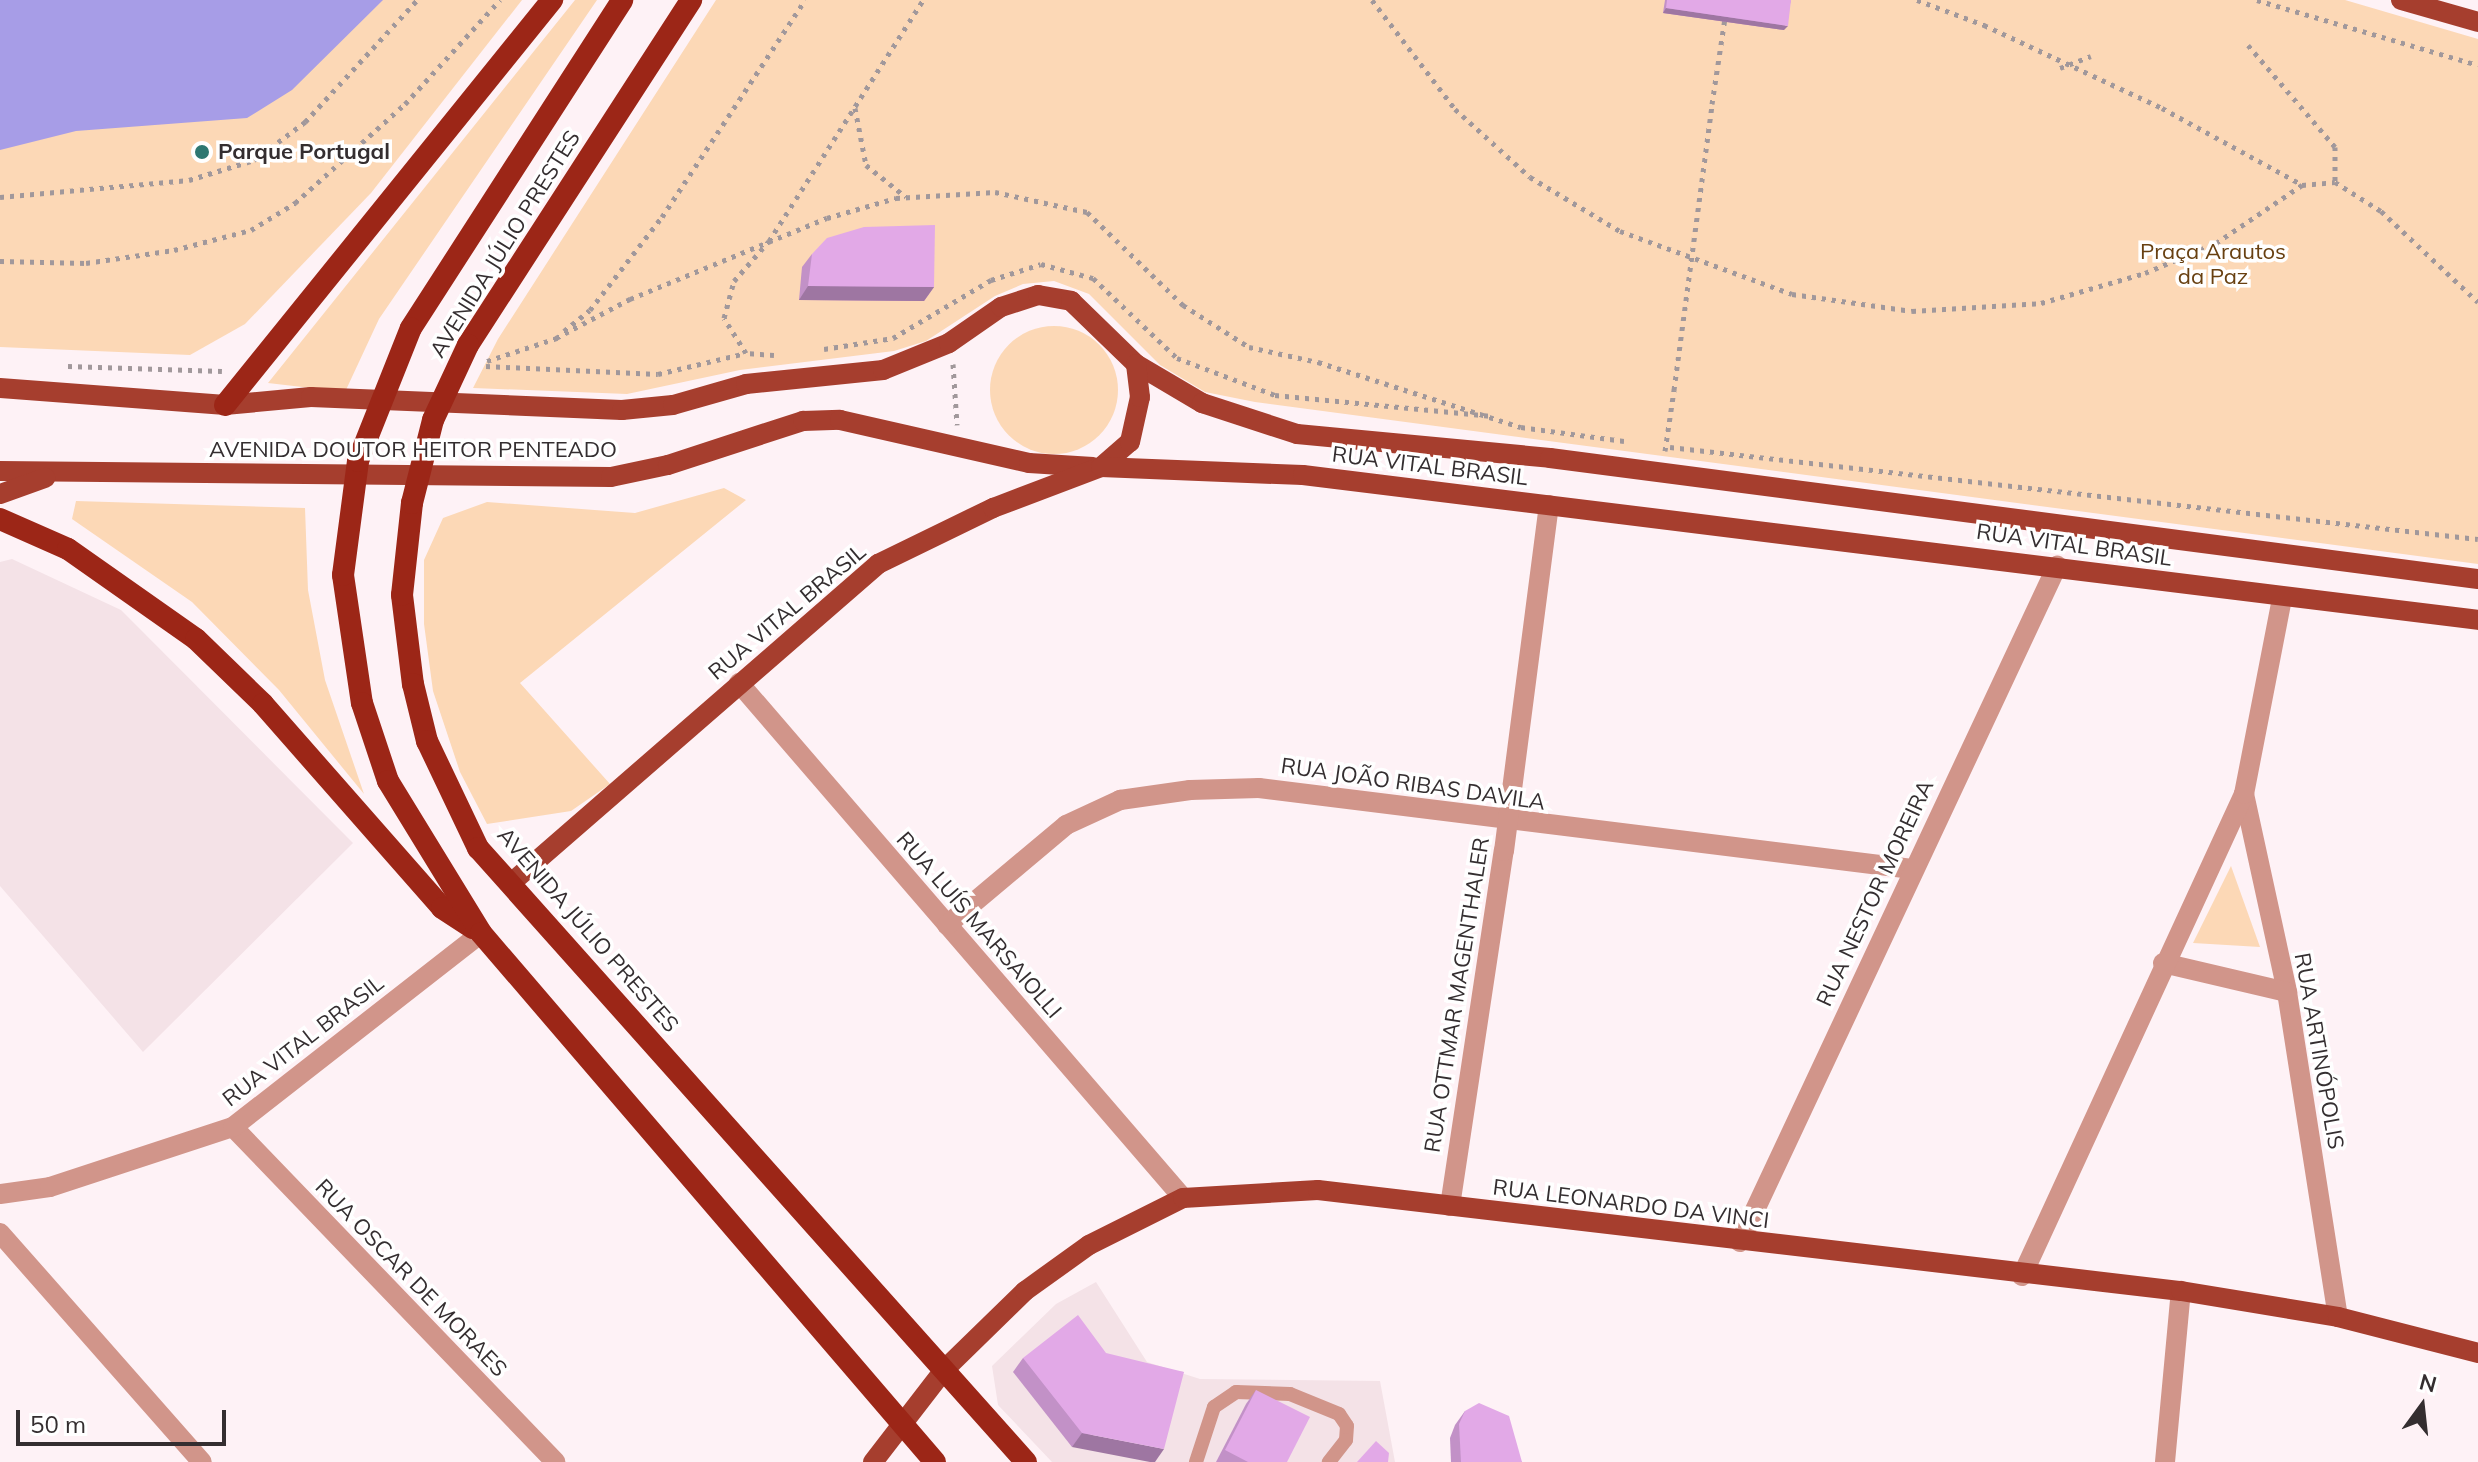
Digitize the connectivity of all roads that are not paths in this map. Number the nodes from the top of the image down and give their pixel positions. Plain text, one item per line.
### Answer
1 (552, 0) edge
2 (622, 0) edge
3 (691, 0) edge
4 (2401, 0) edge
5 (2478, 22) edge
6 (1136, 364) junction
7 (0, 388) edge
8 (225, 405) junction
9 (1101, 467) junction
10 (0, 471) edge
11 (59, 474) junction
12 (0, 494) edge
13 (1549, 505) junction
14 (0, 519) edge
15 (2057, 566) junction
16 (2478, 579) edge
17 (2282, 598) junction
18 (2478, 620) edge
19 (739, 683) junction
20 (2244, 794) junction
21 (1507, 821) junction
22 (1912, 869) junction
23 (510, 884) junction
24 (947, 925) junction
25 (481, 933) junction
26 (2163, 963) junction
27 (2287, 992) junction
28 (233, 1127) junction
29 (0, 1194) edge
30 (1183, 1198) junction
31 (1450, 1206) junction
32 (0, 1233) edge
33 (1740, 1242) junction
34 (2022, 1276) junction
35 (2181, 1291) junction
36 (2338, 1317) junction
37 (2478, 1353) edge
38 (944, 1370) junction
39 (901, 1427) junction
40 (202, 1462) edge
41 (555, 1462) edge
42 (873, 1462) edge
43 (919, 1462) edge
44 (935, 1462) edge
45 (1026, 1462) edge
46 (1196, 1462) edge
47 (1329, 1462) edge
48 (2165, 1462) edge

1 - 8 highway
2 - 25 highway, AVENIDA JÚLIO PRESTES, bridge
3 - 23 highway, AVENIDA JÚLIO PRESTES, bridge
4 - 5 main road
6 - 8 main road, AVENIDA DOUTOR HEITOR PENTEADO
6 - 9 main road
6 - 16 main road, RUA VITAL BRASIL
7 - 8 main road, AVENIDA DOUTOR HEITOR PENTEADO
9 - 11 main road, AVENIDA DOUTOR HEITOR PENTEADO
9 - 13 main road, RUA VITAL BRASIL
9 - 19 main road, RUA VITAL BRASIL
10 - 11 main road, AVENIDA DOUTOR HEITOR PENTEADO
11 - 12 main road
13 - 15 main road, RUA VITAL BRASIL
13 - 21 street, RUA OTTMAR MAGENTHALER
14 - 25 highway
15 - 17 main road, RUA VITAL BRASIL
15 - 22 street, RUA NESTOR MOREIRA
17 - 18 main road, RUA VITAL BRASIL
17 - 20 street
19 - 23 main road, RUA VITAL BRASIL
19 - 24 street, RUA LUÍS MARSAIOLLI
20 - 26 street
20 - 27 street, RUA ARTINÓPOLIS
21 - 22 street, RUA JOÃO RIBAS DAVILA
21 - 24 street, RUA JOÃO RIBAS DAVILA
21 - 31 street, RUA OTTMAR MAGENTHALER
22 - 33 street, RUA NESTOR MOREIRA
23 - 38 highway, AVENIDA JÚLIO PRESTES
24 - 30 street, RUA LUÍS MARSAIOLLI
25 - 28 street, RUA VITAL BRASIL
25 - 39 highway, AVENIDA JÚLIO PRESTES
26 - 27 street
26 - 34 street
27 - 36 street, RUA ARTINÓPOLIS
28 - 29 street, RUA VITAL BRASIL
28 - 41 street, RUA OSCAR DE MORAES
30 - 31 main road, RUA LEONARDO DA VINCI
30 - 38 main road, RUA LEONARDO DA VINCI
31 - 33 main road, RUA LEONARDO DA VINCI
32 - 40 street
33 - 34 main road, RUA LEONARDO DA VINCI
34 - 35 main road, RUA LEONARDO DA VINCI
35 - 36 main road, RUA LEONARDO DA VINCI
35 - 48 street
36 - 37 main road, RUA LEONARDO DA VINCI
38 - 39 main road, RUA LEONARDO DA VINCI
38 - 45 highway, AVENIDA JÚLIO PRESTES
39 - 42 main road, RUA LEONARDO DA VINCI
39 - 43 main road
39 - 44 highway, AVENIDA JÚLIO PRESTES
46 - 47 lane

